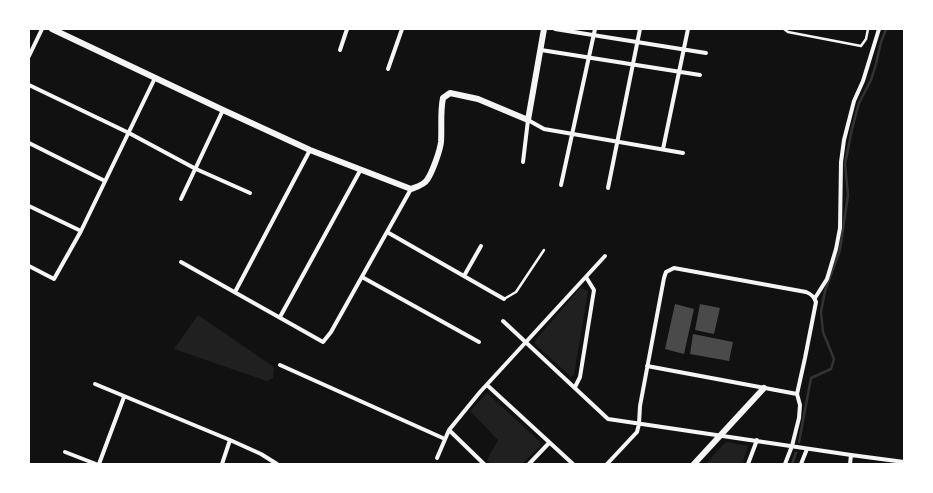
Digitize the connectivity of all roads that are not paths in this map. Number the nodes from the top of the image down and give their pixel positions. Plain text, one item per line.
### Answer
1 (42, 29) edge
2 (52, 29) edge
3 (347, 29) edge
4 (402, 29) edge
5 (544, 29) edge
6 (555, 29) edge
7 (595, 29) edge
8 (640, 29) edge
9 (688, 29) edge
10 (784, 29) edge
11 (868, 29) edge
12 (879, 29) edge
13 (594, 35) junction
14 (638, 42) junction
15 (684, 49) junction
16 (340, 50) dead end
17 (541, 50) junction
18 (706, 53) dead end
19 (29, 56) edge
20 (589, 58) junction
21 (633, 65) junction
22 (388, 69) dead end
23 (679, 72) junction
24 (700, 75) dead end
25 (155, 78) junction
26 (29, 86) edge
27 (223, 110) junction
28 (528, 120) junction
29 (129, 133) junction
30 (573, 134) junction
31 (618, 142) junction
32 (29, 144) edge
33 (663, 149) junction
34 (310, 150) junction
35 (683, 153) dead end
36 (523, 162) dead end
37 (196, 169) junction
38 (361, 169) junction
39 (105, 182) junction
40 (561, 185) dead end
41 (608, 188) dead end
42 (411, 189) junction
43 (250, 193) dead end
44 (181, 199) dead end
45 (29, 206) edge
46 (81, 231) junction
47 (387, 232) junction
48 (481, 246) dead end
49 (544, 250) dead end
50 (605, 256) dead end
51 (181, 262) dead end
52 (29, 266) edge
53 (464, 276) junction
54 (362, 277) junction
55 (586, 278) junction
56 (235, 292) junction
57 (504, 299) joint
58 (815, 300) junction
59 (280, 317) junction
60 (503, 321) dead end
61 (479, 342) dead end
62 (526, 342) junction
63 (280, 365) dead end
64 (647, 366) junction
65 (95, 384) dead end
66 (487, 385) junction
67 (575, 387) junction
68 (764, 388) junction
69 (797, 394) junction
70 (124, 396) junction
71 (639, 424) junction
72 (449, 430) junction
73 (720, 436) junction
74 (445, 438) junction
75 (230, 440) junction
76 (757, 440) junction
77 (549, 442) junction
78 (792, 446) junction
79 (807, 449) junction
80 (65, 452) dead end
81 (851, 455) junction
82 (437, 458) dead end
83 (904, 462) edge
84 (98, 464) edge
85 (222, 464) edge
86 (277, 464) edge
87 (484, 464) edge
88 (529, 464) edge
89 (573, 464) edge
90 (608, 464) edge
91 (694, 464) edge
92 (748, 464) edge
93 (785, 464) edge
94 (801, 464) edge
95 (850, 464) edge

1 - 19 street
2 - 25 street
3 - 16 street
4 - 22 street
5 - 17 street
6 - 13 street
7 - 13 street
8 - 14 street
9 - 15 street
10 - 11 lane
12 - 58 street
13 - 14 street
13 - 20 street
14 - 15 street
14 - 21 street
15 - 18 street
15 - 23 street
17 - 20 street
17 - 28 street
20 - 21 street
20 - 30 street
21 - 23 street
21 - 31 street
23 - 24 street
23 - 33 street
25 - 27 street
25 - 29 street
26 - 29 street
27 - 34 street
27 - 37 street
28 - 30 street
28 - 36 street
28 - 42 street
29 - 37 street
29 - 39 street
30 - 31 street
30 - 40 street
31 - 33 street
31 - 41 street
32 - 39 street
33 - 35 street
34 - 38 street
34 - 56 street
37 - 43 street
37 - 44 street
38 - 42 street
38 - 59 street
39 - 46 street
42 - 47 street
45 - 46 street
46 - 52 street
47 - 53 street
47 - 54 street
48 - 53 street
49 - 57 lane
50 - 55 street
51 - 56 street
53 - 57 street
54 - 59 street
54 - 61 street
55 - 62 street
55 - 67 street
56 - 59 street
58 - 64 street
58 - 69 street
60 - 62 street
62 - 66 street
62 - 67 street
63 - 74 street
64 - 68 street
64 - 71 street
65 - 70 street
66 - 72 street
66 - 77 street
67 - 71 street
68 - 69 street
68 - 73 street
69 - 78 street
70 - 75 street
70 - 84 street
71 - 73 street
71 - 90 street
72 - 74 street
72 - 87 street
73 - 76 street
73 - 91 street
74 - 82 street
75 - 85 street
75 - 86 street
76 - 78 street
76 - 92 street
77 - 88 street
77 - 89 street
78 - 79 street
78 - 93 street
79 - 81 street
79 - 94 street
80 - 84 street
81 - 83 street
81 - 95 street

